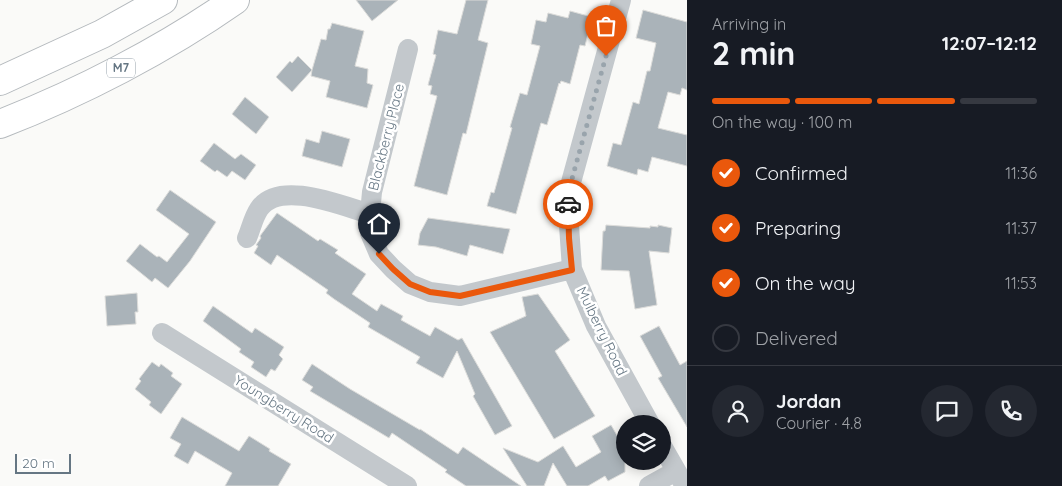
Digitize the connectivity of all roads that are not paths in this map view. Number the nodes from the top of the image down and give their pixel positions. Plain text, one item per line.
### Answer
1 (163, 0) edge
2 (235, 0) edge
3 (621, 0) edge
4 (408, 48) dead end
5 (0, 81) edge
6 (0, 124) edge
7 (370, 214) junction
8 (247, 238) dead end
9 (572, 270) junction
10 (162, 332) dead end
11 (645, 415) edge
12 (671, 461) edge
13 (681, 478) edge
14 (407, 486) edge
15 (649, 486) edge

1 - 5 highway
2 - 6 highway, M7
3 - 9 street, Mulberry Road
4 - 7 street, Blackberry Place
7 - 8 street
7 - 9 street, Blackberry Place
9 - 11 street, Mulberry Road
10 - 14 street, Youngberry Road
12 - 13 street
13 - 15 street

